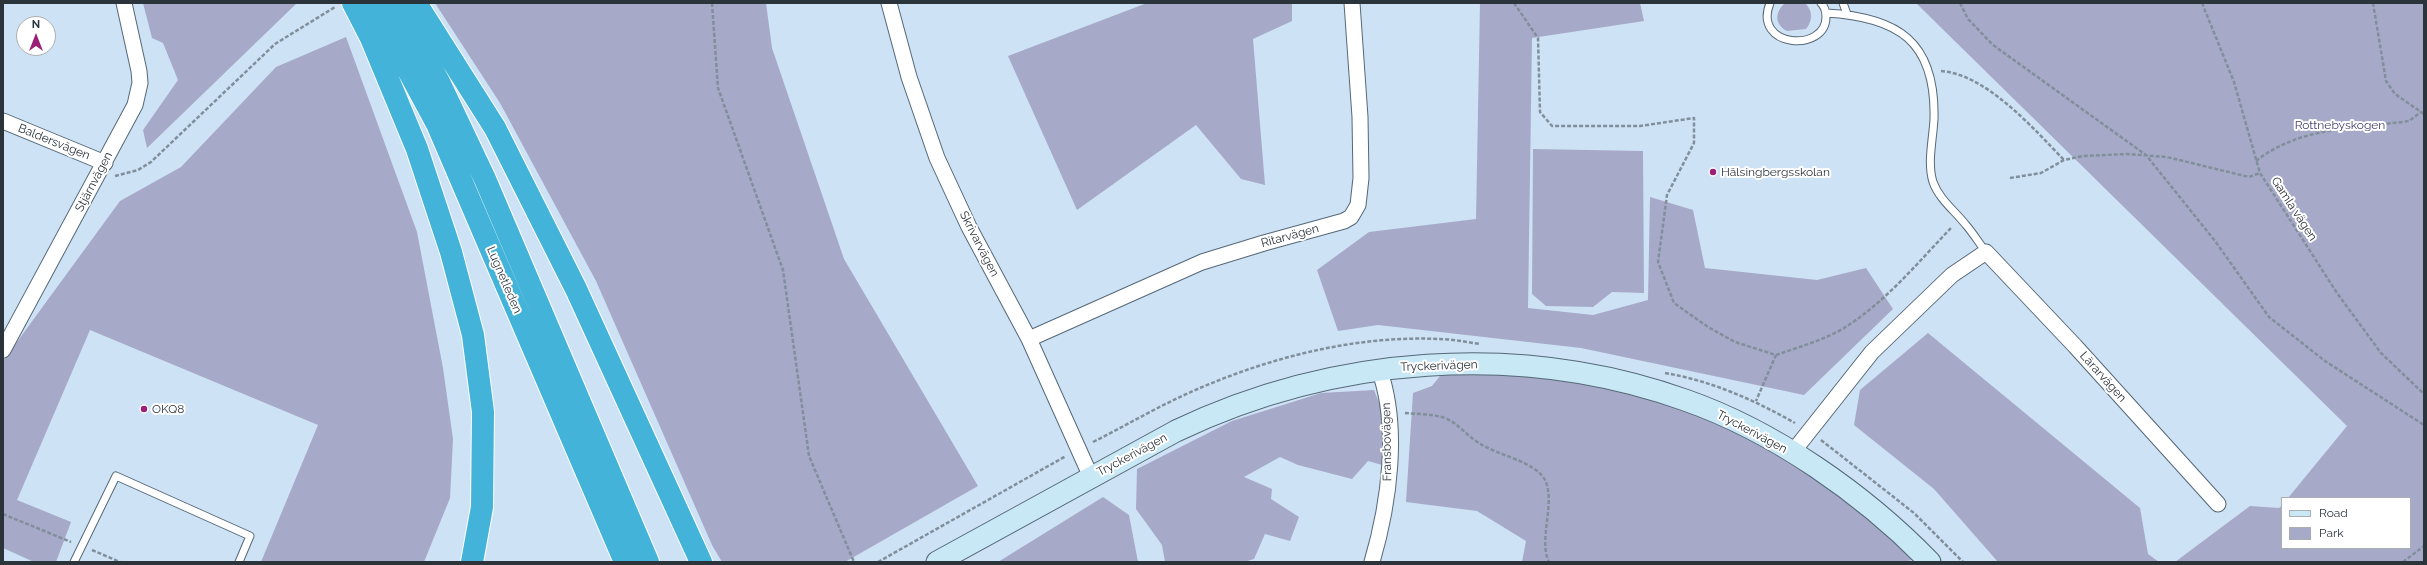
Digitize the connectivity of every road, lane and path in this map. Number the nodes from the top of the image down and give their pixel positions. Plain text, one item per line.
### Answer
1 (124, 3) edge
2 (340, 3) edge
3 (353, 3) edge
4 (372, 3) edge
5 (396, 3) edge
6 (416, 3) edge
7 (712, 3) edge
8 (889, 3) edge
9 (1352, 3) edge
10 (1514, 3) edge
11 (1770, 3) edge
12 (1821, 3) edge
13 (1843, 3) edge
14 (1960, 3) edge
15 (2202, 3) edge
16 (2373, 3) edge
17 (1826, 13) junction
18 (1847, 14) junction
19 (1928, 70) junction
20 (2421, 112) junction
21 (2424, 114) edge
22 (3, 121) edge
23 (2146, 155) junction
24 (2064, 160) junction
25 (2256, 161) junction
26 (102, 169) junction
27 (2260, 173) junction
28 (2010, 178) dead end
29 (1960, 218) junction
30 (1986, 252) junction
31 (1029, 340) junction
32 (1483, 344) dead end
33 (3, 350) edge
34 (1776, 355) junction
35 (1379, 369) junction
36 (1663, 372) dead end
37 (2424, 394) edge
38 (1756, 401) junction
39 (1387, 411) junction
40 (2424, 425) edge
41 (1809, 431) junction
42 (1078, 449) junction
43 (1792, 453) junction
44 (1091, 477) junction
45 (2218, 504) dead end
46 (3, 514) edge
47 (81, 546) junction
48 (2424, 546) edge
49 (74, 562) edge
50 (120, 562) edge
51 (239, 562) edge
52 (472, 562) edge
53 (625, 562) edge
54 (648, 562) edge
55 (701, 562) edge
56 (854, 562) edge
57 (878, 562) edge
58 (937, 562) edge
59 (1372, 562) edge
60 (1550, 562) edge
61 (1930, 562) edge
62 (1963, 562) edge
63 (2403, 562) edge

1 - 26 street, Stjärnvägen
2 - 26 path
3 - 52 highway
4 - 53 highway, Lugnetleden
5 - 54 highway, Lugnetleden
6 - 55 highway
7 - 56 path
8 - 31 street, Skrivarvägen
9 - 31 street, Ritarvägen
10 - 34 path
11 - 17 lane
12 - 17 lane
13 - 18 lane
14 - 23 path
15 - 25 path, Gamla vägen
16 - 20 path
17 - 18 lane, Lärarvägen
18 - 19 lane, Lärarvägen
19 - 24 path
19 - 29 lane, Lärarvägen
20 - 21 path
20 - 25 path
22 - 26 street, Baldersvägen
23 - 24 path
23 - 27 path
23 - 40 path
24 - 28 path
25 - 27 path, Gamla vägen
26 - 33 street, Stjärnvägen
27 - 37 path, Gamla vägen
29 - 30 lane, Lärarvägen
29 - 34 path
30 - 41 street
30 - 45 street, Lärarvägen
31 - 42 street, Skrivarvägen
32 - 42 path
34 - 38 path
35 - 39 street, Fransbovägen
35 - 43 street, Tryckerivägen
35 - 44 street, Tryckerivägen
36 - 38 path
38 - 41 path
39 - 59 street, Fransbovägen
39 - 60 path
41 - 43 street
41 - 62 path
42 - 44 street, Skrivarvägen
42 - 57 path
43 - 61 street, Tryckerivägen
44 - 58 street, Tryckerivägen
46 - 47 path
47 - 49 lane
47 - 50 path
47 - 51 lane
48 - 63 path

